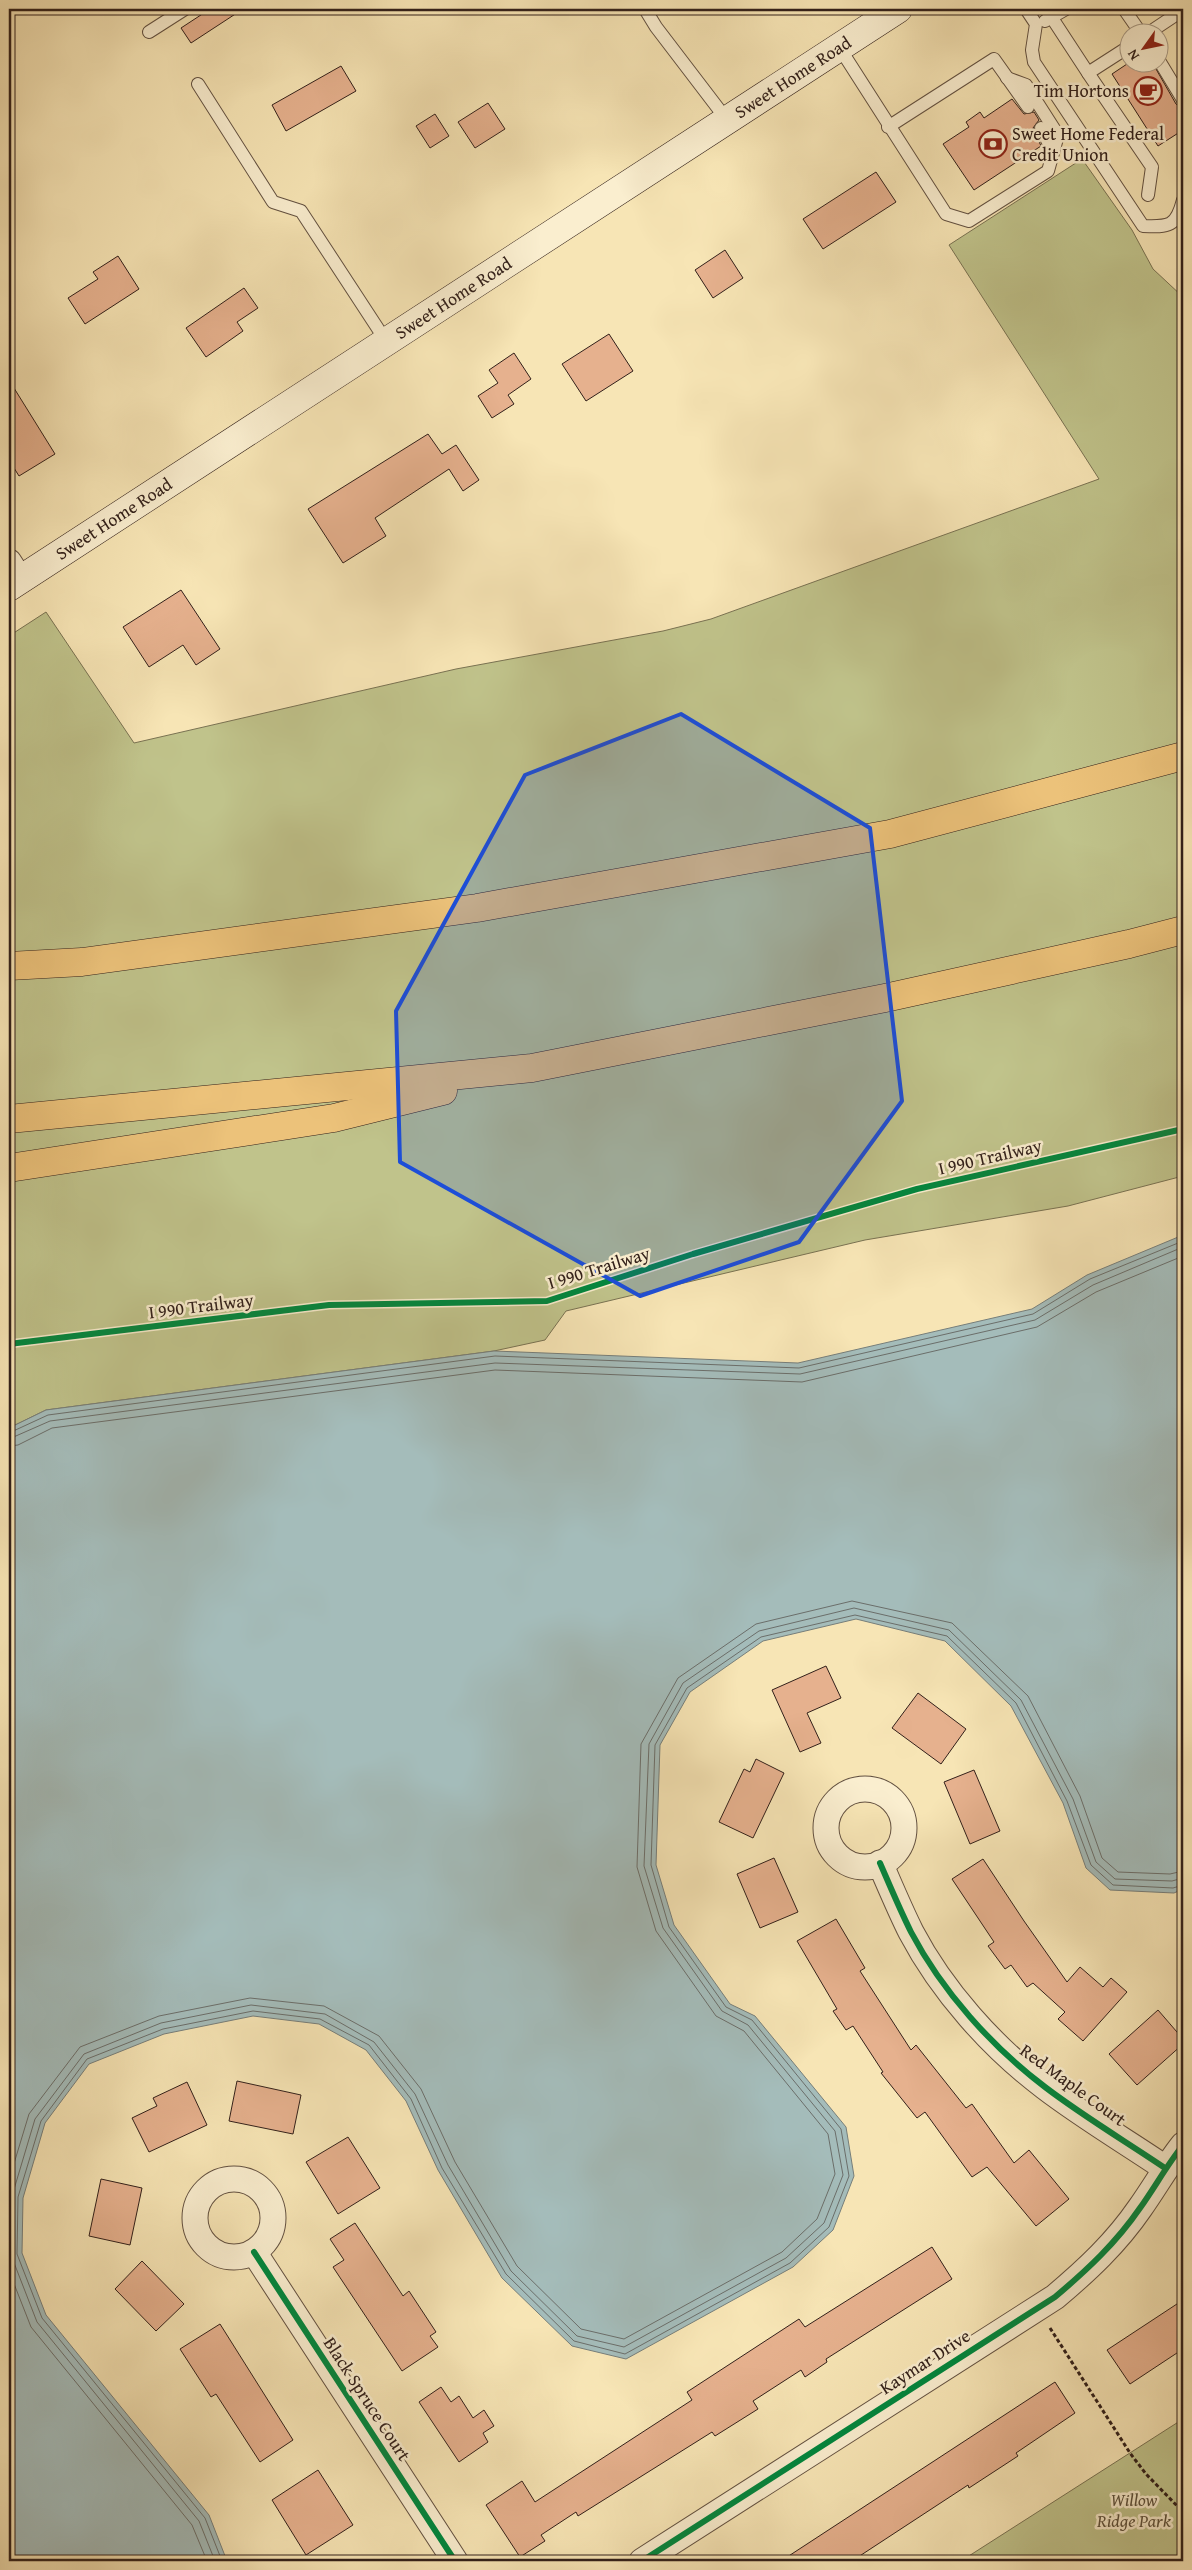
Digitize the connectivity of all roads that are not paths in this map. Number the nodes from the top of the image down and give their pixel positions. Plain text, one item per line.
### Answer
1 (186, 9) edge
2 (645, 9) edge
3 (898, 9) edge
4 (1026, 9) edge
5 (1066, 9) edge
6 (1124, 9) edge
7 (1183, 10) edge
8 (1052, 18) junction
9 (1133, 22) edge
10 (1165, 22) edge
11 (1036, 24) junction
12 (149, 32) dead end
13 (839, 47) junction
14 (1120, 52) edge
15 (1166, 72) edge
16 (1088, 73) junction
17 (1008, 78) junction
18 (198, 84) dead end
19 (1183, 100) edge
20 (1028, 106) dead end
21 (727, 120) junction
22 (888, 127) junction
23 (1041, 128) dead end
24 (1053, 152) junction
25 (1148, 195) dead end
26 (1183, 200) edge
27 (386, 341) junction
28 (12, 576) edge
29 (1183, 756) edge
30 (1183, 930) edge
31 (9, 966) edge
32 (532, 1068) junction
33 (9, 1119) edge
34 (9, 1168) edge
35 (880, 1863) dead end
36 (1183, 2145) edge
37 (1165, 2168) junction
38 (254, 2252) dead end
39 (455, 2561) edge
40 (642, 2561) edge

1 - 12 lane
2 - 21 lane
3 - 13 main road, Sweet Home Road
4 - 11 lane
5 - 8 lane
6 - 9 lane
7 - 10 lane
8 - 11 lane
8 - 16 lane
11 - 26 lane
13 - 21 main road, Sweet Home Road
13 - 22 lane
14 - 16 lane
15 - 19 lane
16 - 25 lane
17 - 20 lane
17 - 22 lane
17 - 24 lane
18 - 27 lane
21 - 27 main road, Sweet Home Road
22 - 24 lane
23 - 24 lane
27 - 28 main road, Sweet Home Road
29 - 31 highway
30 - 32 highway
32 - 33 highway
32 - 34 highway
35 - 37 street, Red Maple Court
36 - 37 street, Kaymar Drive
37 - 40 street, Kaymar Drive
38 - 39 street, Black Spruce Court

